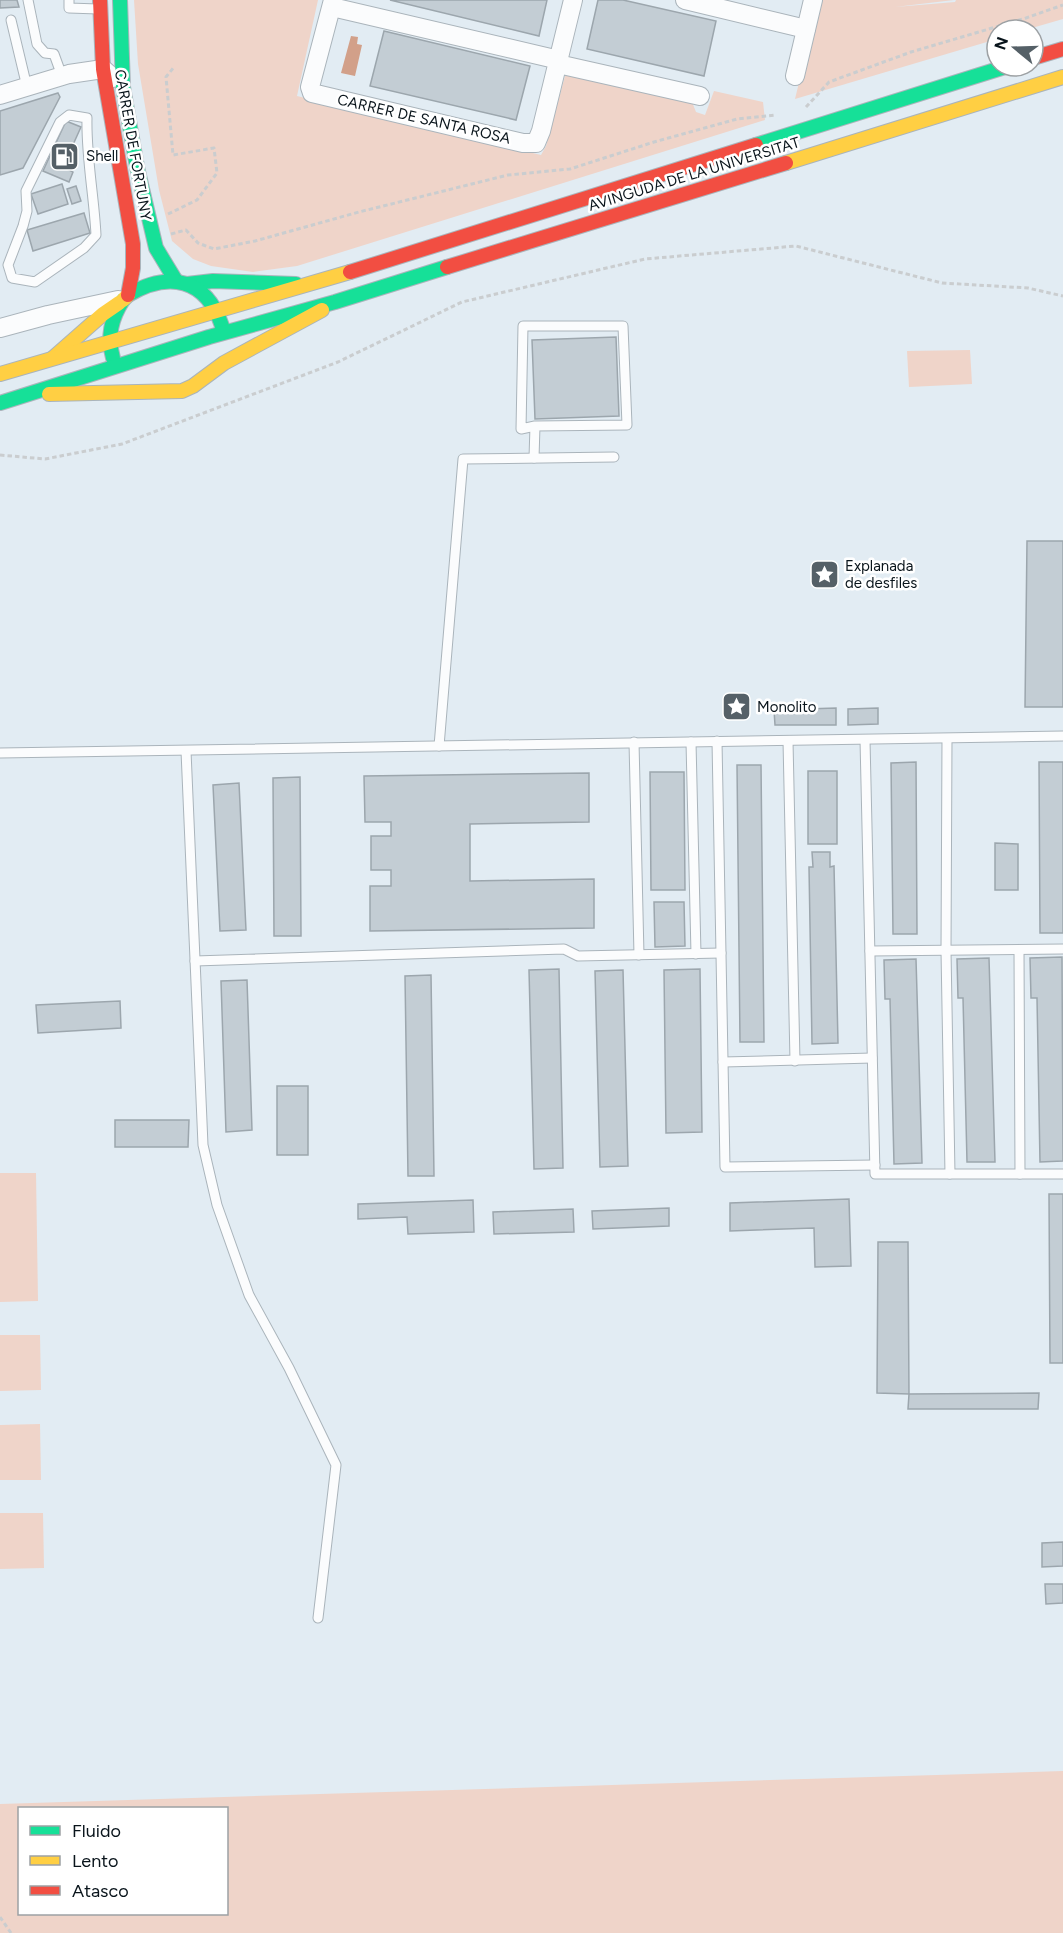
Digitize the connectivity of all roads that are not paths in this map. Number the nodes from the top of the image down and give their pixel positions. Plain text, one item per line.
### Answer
1 (28, 0) edge
2 (120, 0) edge
3 (573, 0) edge
4 (685, 0) edge
5 (813, 0) edge
6 (332, 3) edge
7 (69, 4) edge
8 (100, 5) edge
9 (11, 20) dead end
10 (806, 29) junction
11 (1063, 49) edge
12 (1045, 54) edge
13 (559, 62) junction
14 (103, 69) junction
15 (985, 73) edge
16 (62, 76) junction
17 (795, 76) dead end
18 (1063, 77) edge
19 (27, 87) junction
20 (123, 87) junction
21 (0, 95) edge
22 (700, 96) dead end
23 (35, 282) joint
24 (182, 282) junction
25 (303, 284) junction
26 (125, 297) junction
27 (335, 302) junction
28 (217, 312) junction
29 (0, 328) edge
30 (223, 333) junction
31 (109, 342) junction
32 (53, 358) junction
33 (118, 367) junction
34 (210, 372) junction
35 (0, 374) edge
36 (149, 391) junction
37 (26, 395) junction
38 (0, 403) edge
39 (535, 426) junction
40 (614, 457) dead end
41 (534, 458) junction
42 (1063, 736) edge
43 (947, 739) junction
44 (865, 740) junction
45 (717, 741) junction
46 (788, 741) junction
47 (634, 742) junction
48 (691, 742) junction
49 (439, 746) junction
50 (186, 751) junction
51 (0, 753) edge
52 (1063, 949) edge
53 (1019, 950) junction
54 (870, 951) junction
55 (946, 951) junction
56 (721, 953) junction
57 (696, 954) junction
58 (639, 955) junction
59 (195, 961) junction
60 (872, 1058) junction
61 (795, 1060) junction
62 (723, 1062) junction
63 (875, 1165) junction
64 (950, 1174) junction
65 (1020, 1174) junction
66 (1063, 1174) edge
67 (318, 1618) dead end

1 - 16 lane
2 - 20 main road, CARRER DE FORTUNY
3 - 13 street
4 - 10 street
5 - 10 street
6 - 13 street
6 - 13 street, CARRER DE SANTA ROSA
7 - 8 lane
8 - 14 main road, CARRER DE FORTUNY
9 - 19 lane
10 - 17 street
11 - 12 main road
13 - 22 street
14 - 16 street
14 - 20 street
14 - 26 main road, CARRER DE FORTUNY
15 - 25 main road, AVINGUDA DE LA UNIVERSITAT
16 - 19 street
18 - 27 main road, AVINGUDA DE LA UNIVERSITAT
19 - 21 street
20 - 24 main road, CARRER DE FORTUNY
23 - 23 lane
24 - 25 main road, AVINGUDA DE LA UNIVERSITAT
24 - 26 main road, AVINGUDA DE LA UNIVERSITAT
24 - 28 main road
25 - 28 main road, AVINGUDA DE LA UNIVERSITAT
26 - 29 street
26 - 31 main road
26 - 32 main road, AVINGUDA DE LA UNIVERSITAT
27 - 30 main road, AVINGUDA DE LA UNIVERSITAT
27 - 34 main road, AVINGUDA DE LA UNIVERSITAT
28 - 30 main road
28 - 31 main road, AVINGUDA DE LA UNIVERSITAT
30 - 33 main road, AVINGUDA DE LA UNIVERSITAT
30 - 34 main road
31 - 32 main road, AVINGUDA DE LA UNIVERSITAT
31 - 33 main road
32 - 35 main road, AVINGUDA DE LA UNIVERSITAT
33 - 36 main road
33 - 37 main road, AVINGUDA DE LA UNIVERSITAT
34 - 36 main road, AVINGUDA DE LA UNIVERSITAT
36 - 37 main road, AVINGUDA DE LA UNIVERSITAT
37 - 38 main road, AVINGUDA DE LA UNIVERSITAT
39 - 39 lane
39 - 41 lane
40 - 41 lane
41 - 49 lane
42 - 43 lane
43 - 44 lane
43 - 55 lane
44 - 46 lane
44 - 54 lane
45 - 46 lane
45 - 48 lane
45 - 56 lane
46 - 61 lane
47 - 48 lane
47 - 49 lane
47 - 58 lane
48 - 57 lane
49 - 50 lane
50 - 51 lane
50 - 59 lane
52 - 53 lane
53 - 55 lane
53 - 65 lane
54 - 55 lane
54 - 60 lane
55 - 64 lane
56 - 57 lane
56 - 62 lane
57 - 58 lane
58 - 59 lane
59 - 67 lane
60 - 61 lane
60 - 63 lane
61 - 62 lane
62 - 63 lane
63 - 64 lane
64 - 65 lane
65 - 66 lane

